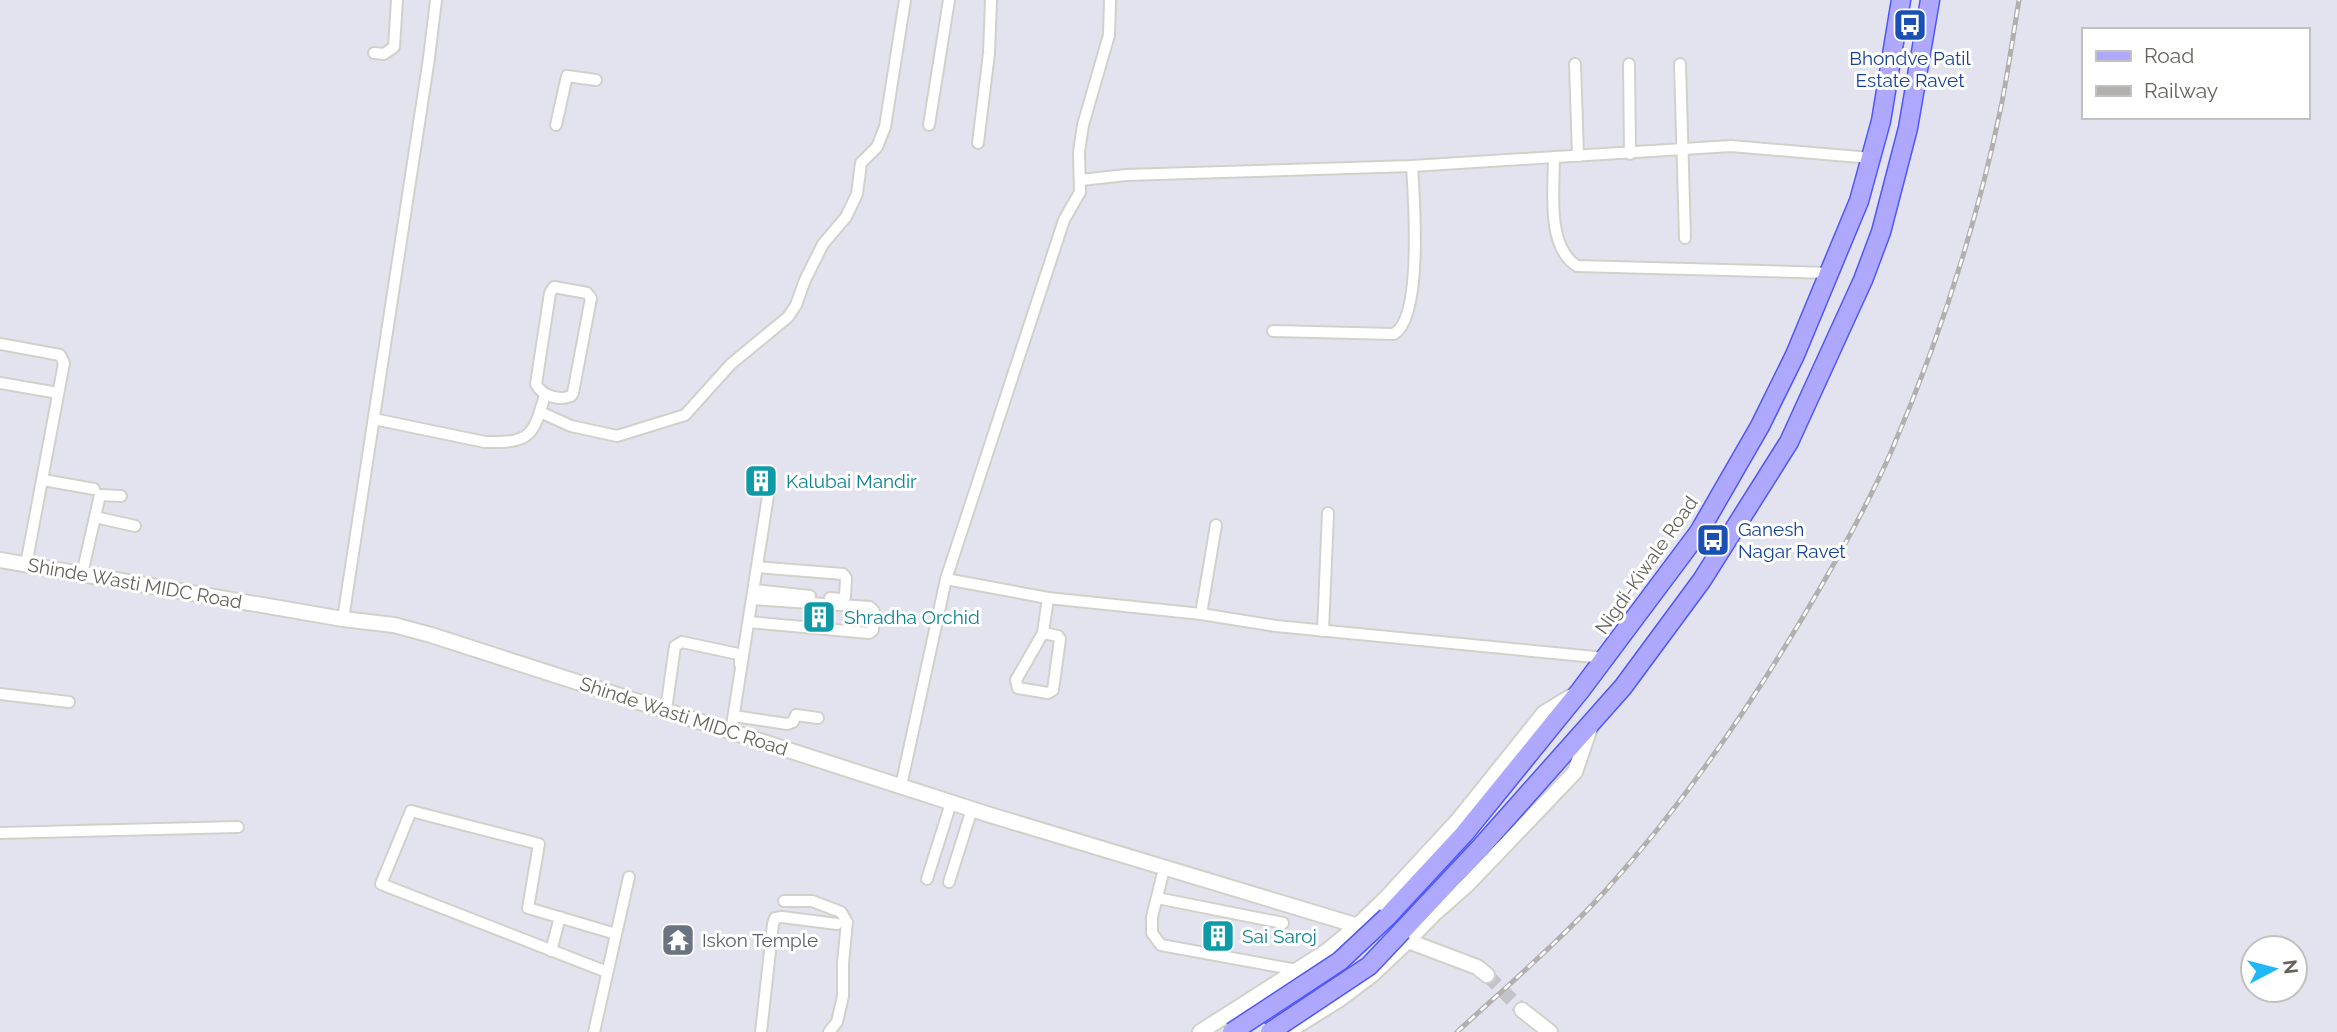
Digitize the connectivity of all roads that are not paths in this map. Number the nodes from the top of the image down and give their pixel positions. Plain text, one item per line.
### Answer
1 (397, 0) edge
2 (436, 0) edge
3 (905, 0) edge
4 (949, 0) edge
5 (991, 0) edge
6 (1110, 0) edge
7 (1901, 0) edge
8 (1930, 0) edge
9 (374, 53) dead end
10 (1576, 64) dead end
11 (1629, 64) dead end
12 (1680, 64) dead end
13 (596, 80) dead end
14 (556, 125) dead end
15 (929, 125) dead end
16 (978, 143) dead end
17 (1683, 150) junction
18 (1630, 153) junction
19 (1578, 156) junction
20 (1554, 157) junction
21 (1871, 158) junction
22 (1412, 166) junction
23 (1081, 180) junction
24 (1685, 238) dead end
25 (1830, 273) junction
26 (1273, 331) dead end
27 (0, 344) edge
28 (0, 383) edge
29 (59, 391) junction
30 (545, 395) junction
31 (540, 412) junction
32 (374, 419) junction
33 (43, 480) junction
34 (94, 489) dead end
35 (121, 496) dead end
36 (768, 496) dead end
37 (1328, 513) dead end
38 (95, 517) junction
39 (1216, 525) dead end
40 (135, 526) dead end
41 (0, 560) edge
42 (26, 565) junction
43 (757, 567) junction
44 (772, 568) junction
45 (82, 574) junction
46 (946, 579) junction
47 (753, 595) junction
48 (768, 596) junction
49 (1048, 598) junction
50 (1201, 614) junction
51 (344, 619) junction
52 (749, 622) junction
53 (765, 624) junction
54 (1323, 631) junction
55 (1043, 633) junction
56 (1605, 658) junction
57 (1580, 691) junction
58 (0, 694) edge
59 (69, 702) dead end
60 (666, 710) junction
61 (734, 716) junction
62 (818, 718) dead end
63 (1593, 718) junction
64 (729, 731) junction
65 (901, 786) junction
66 (951, 803) junction
67 (972, 810) junction
68 (946, 818) junction
69 (967, 824) junction
70 (238, 827) dead end
71 (0, 833) edge
72 (1164, 869) junction
73 (629, 877) dead end
74 (927, 879) dead end
75 (949, 882) dead end
76 (1157, 898) junction
77 (784, 901) dead end
78 (560, 917) junction
79 (1283, 923) dead end
80 (837, 924) dead end
81 (1356, 927) junction
82 (616, 934) junction
83 (1408, 941) junction
84 (551, 951) junction
85 (1297, 970) junction
86 (607, 972) junction
87 (1487, 975) tunnel mouth
88 (1522, 1010) tunnel mouth
89 (1545, 1031) edge
90 (594, 1032) edge
91 (761, 1032) edge
92 (830, 1032) edge
93 (1200, 1032) edge
94 (1232, 1032) edge
95 (1270, 1032) edge
96 (1287, 1032) edge

1 - 9 street
2 - 32 street
3 - 31 street
4 - 15 street
5 - 16 street
6 - 23 street
7 - 21 main road, Nigdi-Kiwale Road
8 - 63 main road
10 - 19 street
11 - 18 street
12 - 17 street
13 - 14 street
17 - 18 street
17 - 21 street
17 - 24 street
18 - 19 street
19 - 20 street
20 - 22 street
20 - 25 street
21 - 25 main road, Nigdi-Kiwale Road
22 - 23 street
22 - 26 street
23 - 46 street
25 - 56 main road, Nigdi-Kiwale Road
27 - 29 street
28 - 29 street
29 - 33 street
30 - 30 street
30 - 31 street
31 - 32 street
32 - 51 street
33 - 34 street
33 - 42 street
35 - 38 street
36 - 43 street
37 - 54 street
38 - 40 street
38 - 45 street
39 - 50 street
41 - 42 street, Shinde Wasti MIDC Road
42 - 45 street, Shinde Wasti MIDC Road
43 - 44 street
43 - 47 street
44 - 48 street
44 - 48 street
45 - 51 street, Shinde Wasti MIDC Road
46 - 49 street
46 - 65 street
47 - 48 street
47 - 52 street
48 - 53 street
48 - 53 street
49 - 50 street
49 - 55 street
50 - 54 street
51 - 60 street, Shinde Wasti MIDC Road
52 - 53 street
52 - 61 street
54 - 56 street
55 - 55 street
56 - 57 main road, Nigdi-Kiwale Road
57 - 81 street
57 - 94 main road, Nigdi-Kiwale Road, bridge
58 - 59 street
60 - 64 street, Shinde Wasti MIDC Road
60 - 64 street
61 - 62 street
61 - 64 street
63 - 83 street
63 - 95 main road, bridge
64 - 65 street, Shinde Wasti MIDC Road
65 - 66 street, Shinde Wasti MIDC Road
66 - 67 street, Shinde Wasti MIDC Road
66 - 68 street
67 - 69 street
67 - 72 street, Shinde Wasti MIDC Road
68 - 69 street
68 - 74 street
69 - 75 street
70 - 71 street
72 - 76 street
72 - 81 street, Shinde Wasti MIDC Road
73 - 82 street
76 - 79 street
76 - 85 street
77 - 92 street
78 - 82 street
78 - 84 street
78 - 84 street
80 - 91 street
81 - 83 street, Shinde Wasti MIDC Road
81 - 85 street
82 - 86 street
83 - 87 street, Shinde Wasti MIDC Road
83 - 96 street
84 - 86 street
85 - 93 street
86 - 90 street
88 - 89 street

